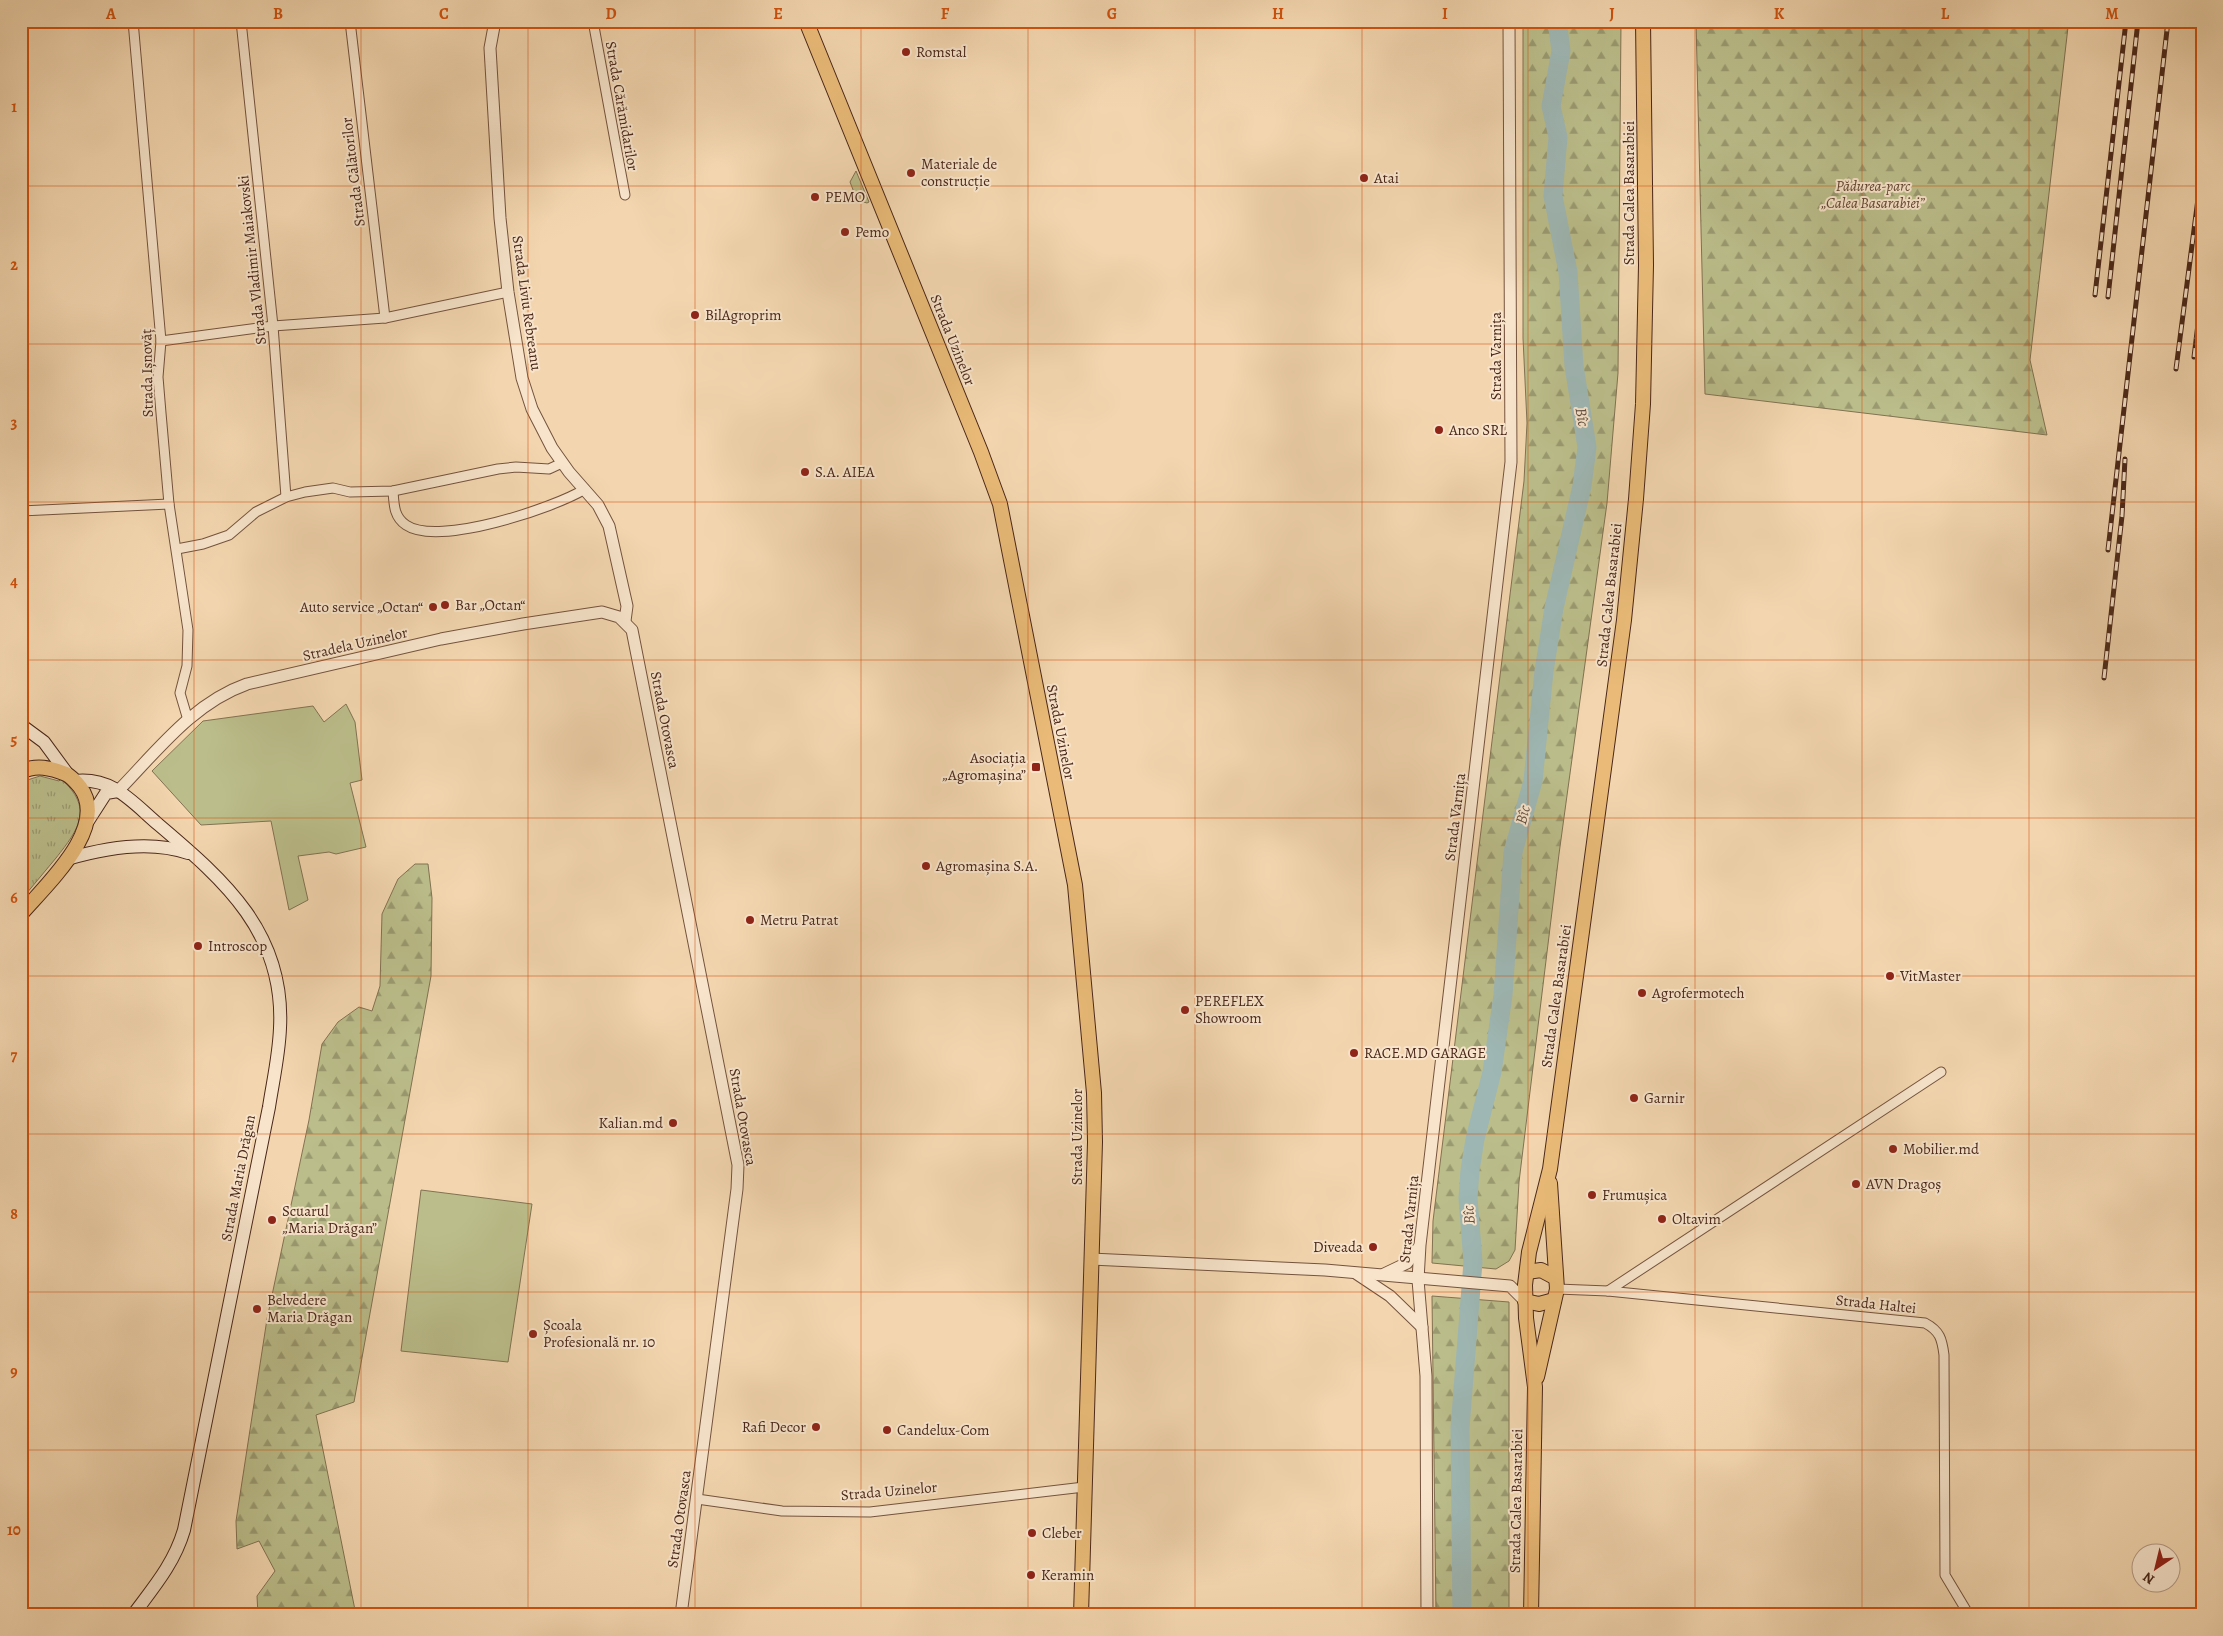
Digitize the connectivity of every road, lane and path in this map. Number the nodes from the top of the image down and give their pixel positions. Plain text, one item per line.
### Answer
1 (133, 21) edge
2 (241, 21) edge
3 (351, 21) edge
4 (495, 21) edge
5 (593, 21) edge
6 (806, 21) edge
7 (1509, 21) edge
8 (1642, 21) edge
9 (625, 195) dead end
10 (508, 292) junction
11 (386, 318) junction
12 (274, 326) junction
13 (161, 341) junction
14 (562, 463) junction
15 (585, 489) junction
16 (393, 491) junction
17 (286, 497) junction
18 (169, 504) junction
19 (21, 512) edge
20 (177, 549) junction
21 (628, 626) junction
22 (188, 720) junction
23 (21, 725) edge
24 (21, 772) edge
25 (72, 778) junction
26 (118, 791) junction
27 (88, 821) junction
28 (195, 856) junction
29 (66, 860) junction
30 (21, 914) edge
31 (1941, 1072) dead end
32 (1550, 1169) junction
33 (1420, 1245) junction
34 (1091, 1259) junction
35 (1527, 1272) junction
36 (1355, 1273) junction
37 (1382, 1275) junction
38 (1418, 1280) junction
39 (1506, 1286) junction
40 (1556, 1289) junction
41 (1608, 1291) junction
42 (1526, 1300) junction
43 (1422, 1327) junction
44 (1535, 1387) junction
45 (1084, 1487) junction
46 (697, 1499) junction
47 (133, 1615) edge
48 (681, 1615) edge
49 (1081, 1615) edge
50 (1427, 1615) edge
51 (1531, 1615) edge
52 (1968, 1615) edge

1 - 13 street, Strada Ișnovăț
2 - 12 street, Strada Vladimir Maiakovski
3 - 11 street, Strada Călătorilor
4 - 10 street, Strada Liviu Rebreanu
5 - 9 street, Strada Cărămidarilor
6 - 34 main road, Strada Uzinelor
7 - 33 street, Strada Varnița
8 - 32 main road, Strada Calea Basarabiei
10 - 11 street
10 - 14 street, Strada Liviu Rebreanu
11 - 12 street
12 - 13 street
12 - 17 street, Strada Vladimir Maiakovski
13 - 18 street, Strada Ișnovăț
14 - 15 street, Strada Liviu Rebreanu
14 - 16 street
15 - 16 street
15 - 21 street, Strada Liviu Rebreanu
16 - 17 street
17 - 20 street
18 - 19 street
18 - 20 street, Strada Ișnovăț
20 - 22 street, Strada Ișnovăț
21 - 22 street, Stradela Uzinelor
21 - 46 street, Strada Otovasca
22 - 26 street, Stradela Uzinelor
23 - 25 main road
24 - 25 main road
25 - 26 main road, Strada Maria Drăgan
25 - 27 main road
26 - 27 main road
26 - 28 main road, Strada Maria Drăgan
27 - 29 main road
28 - 29 main road
28 - 47 main road, Strada Maria Drăgan
29 - 30 main road
31 - 41 street
32 - 35 main road, Strada Calea Basarabiei
32 - 40 main road, Strada Calea Basarabiei
33 - 37 street
33 - 38 street, Strada Varnița
34 - 36 street
34 - 45 main road, Strada Uzinelor
35 - 39 street
35 - 40 main road
35 - 42 main road, Strada Calea Basarabiei
36 - 37 street
36 - 43 street
37 - 38 street
38 - 39 street
38 - 43 street, Strada Varnița
39 - 42 street
40 - 41 street, Strada Haltei
40 - 42 main road
40 - 44 main road, Strada Calea Basarabiei
41 - 52 street, Strada Haltei
42 - 44 main road, Strada Calea Basarabiei
43 - 50 street, Strada Varnița
44 - 51 main road, Strada Calea Basarabiei
45 - 46 street, Strada Uzinelor
45 - 49 main road, Strada Uzinelor
46 - 48 street, Strada Otovasca

